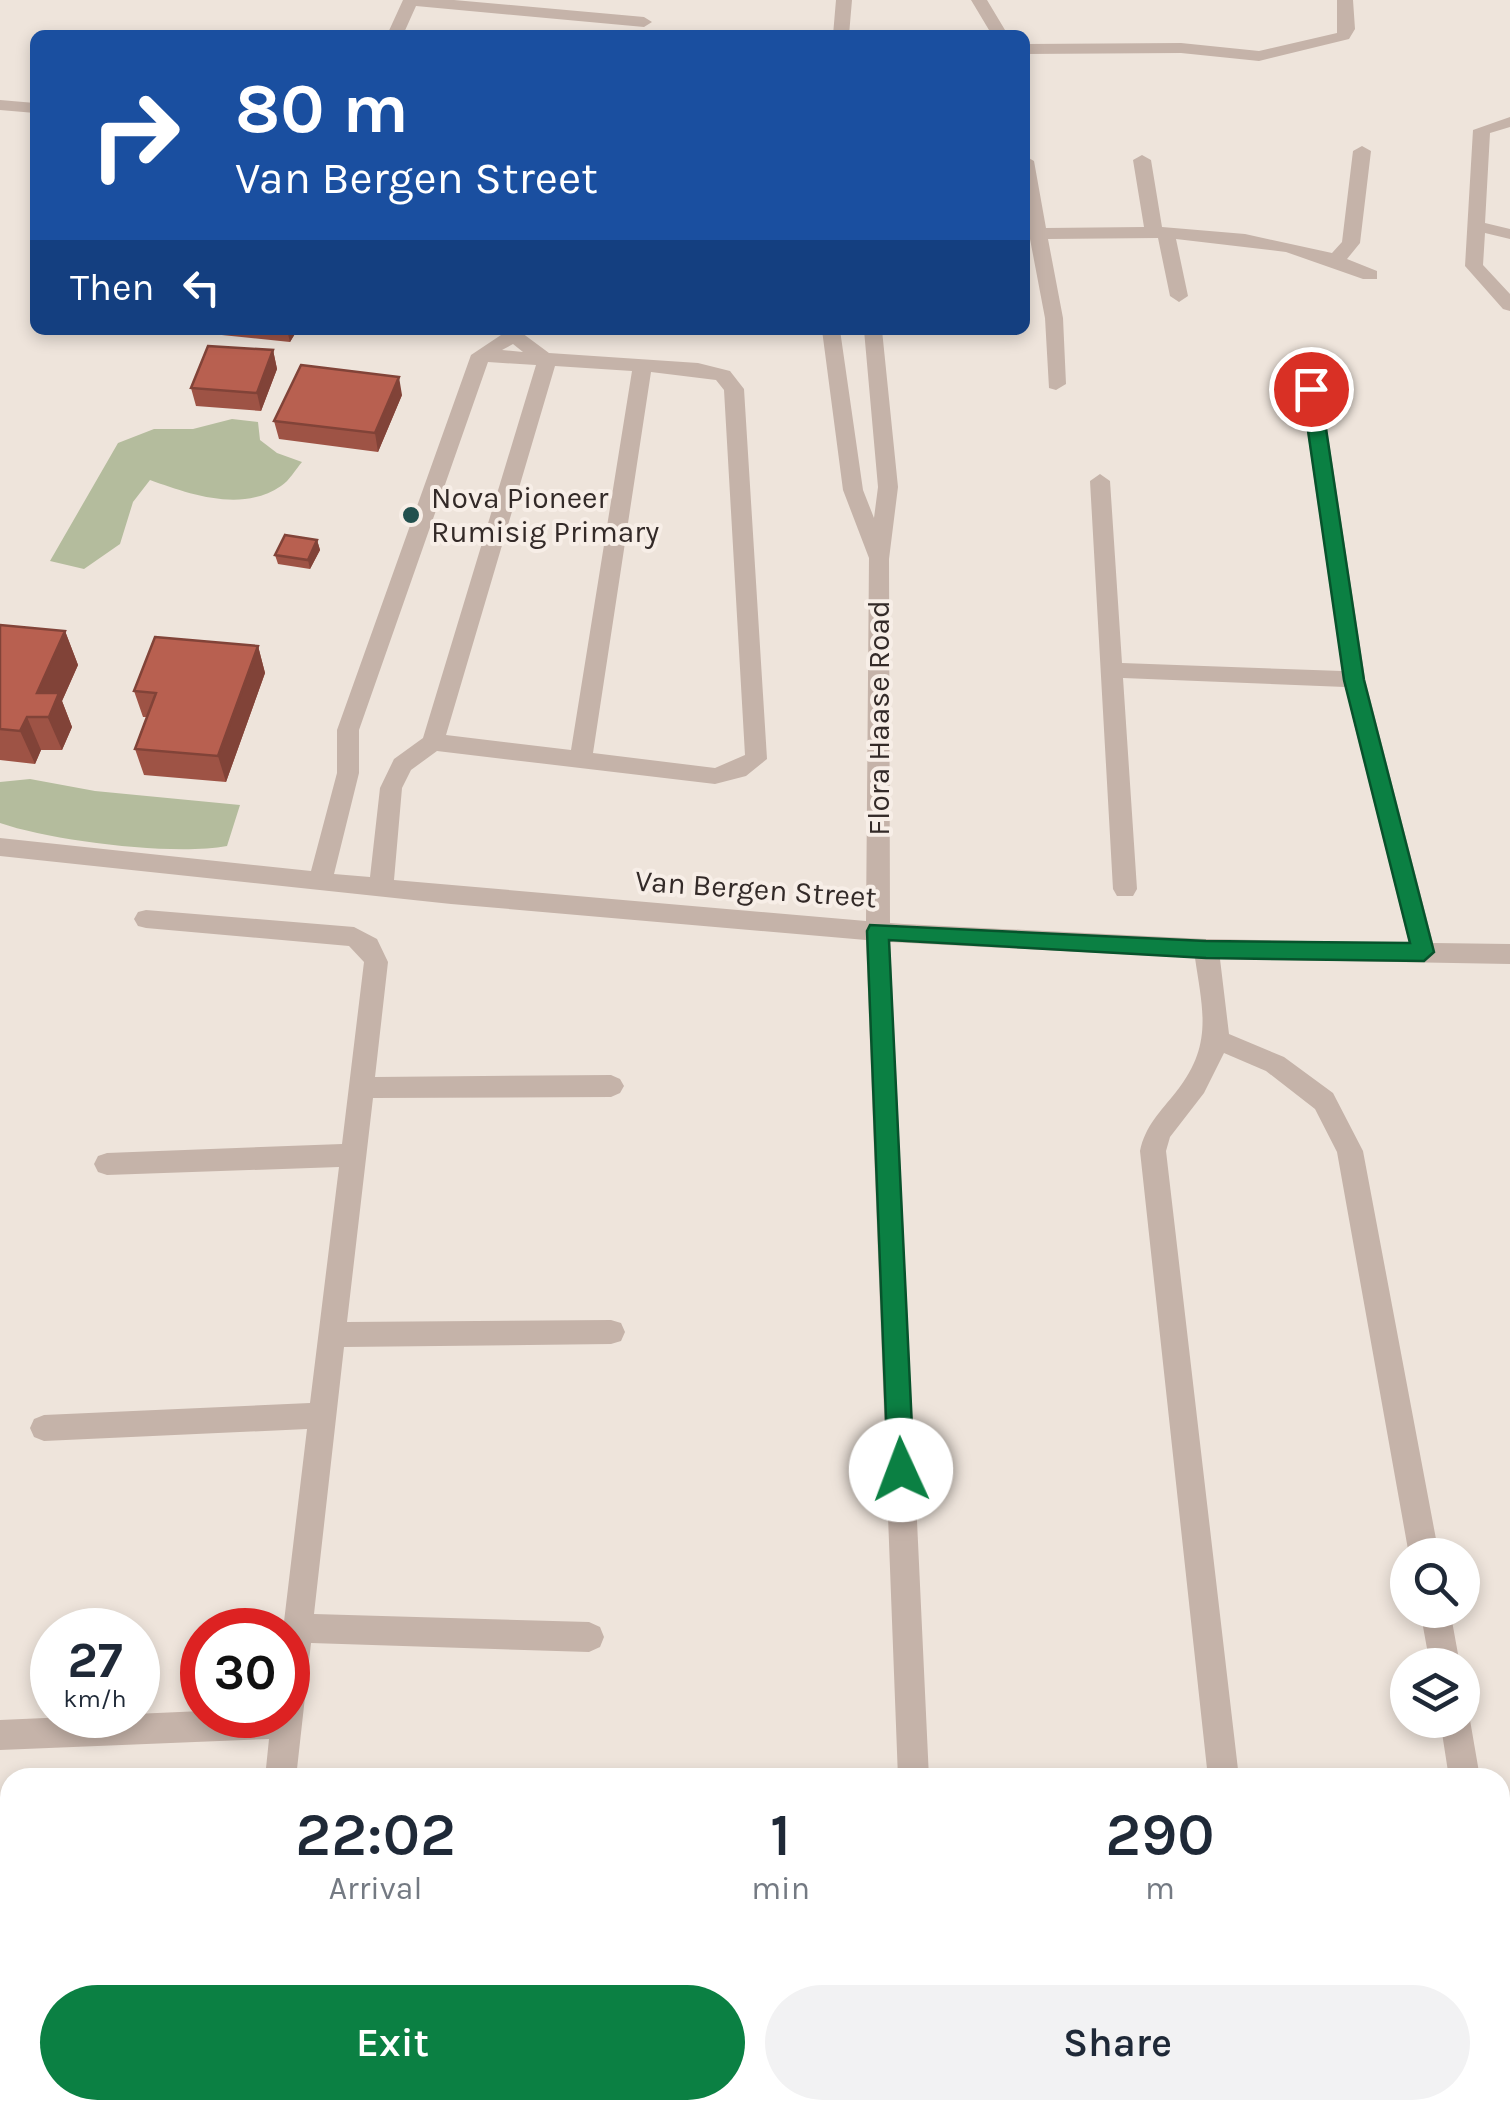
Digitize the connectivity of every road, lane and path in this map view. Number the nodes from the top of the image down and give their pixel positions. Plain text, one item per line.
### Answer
1 (411, 0) edge
2 (980, 0) edge
3 (1345, 0) edge
4 (845, 5) edge
5 (644, 22) dead end
6 (397, 30) edge
7 (841, 30) edge
8 (852, 30) edge
9 (997, 30) edge
10 (1030, 48) edge
11 (6, 105) edge
12 (1510, 122) edge
13 (0, 125) edge
14 (1362, 151) dead end
15 (1142, 160) dead end
16 (1476, 226) junction
17 (1032, 234) edge
18 (1160, 234) junction
19 (1510, 234) edge
20 (1336, 259) junction
21 (1370, 275) dead end
22 (1179, 296) dead end
23 (1510, 305) edge
24 (512, 335) edge
25 (517, 335) edge
26 (832, 335) edge
27 (873, 335) edge
28 (481, 356) junction
29 (547, 360) junction
30 (642, 368) junction
31 (1056, 384) dead end
32 (1311, 389) dead end
33 (1100, 482) dead end
34 (879, 559) junction
35 (1112, 670) junction
36 (1354, 680) junction
37 (434, 742) junction
38 (581, 758) junction
39 (0, 847) edge
40 (320, 882) junction
41 (380, 888) junction
42 (1125, 890) dead end
43 (146, 919) dead end
44 (878, 931) junction
45 (1206, 949) junction
46 (1424, 952) junction
47 (1510, 954) edge
48 (1216, 1039) junction
49 (611, 1086) dead end
50 (361, 1088) junction
51 (353, 1154) junction
52 (108, 1164) dead end
53 (611, 1332) dead end
54 (332, 1335) junction
55 (323, 1414) junction
56 (44, 1428) dead end
57 (1421, 1538) edge
58 (300, 1608) edge
59 (310, 1628) edge
60 (589, 1637) dead end
61 (180, 1727) edge
62 (0, 1735) edge
63 (285, 1738) edge
64 (1458, 1738) edge
65 (281, 1768) edge
66 (914, 1768) edge
67 (1223, 1768) edge
68 (1464, 1768) edge

1 - 5 street
1 - 6 street
2 - 9 street
3 - 10 street
4 - 7 street
4 - 8 street
11 - 13 street
12 - 16 street
14 - 20 street
15 - 18 street
16 - 19 street
16 - 23 street
17 - 18 street
17 - 31 street
18 - 20 street
18 - 22 street
20 - 21 street
24 - 28 street
25 - 29 street
26 - 34 street, Flora Haase Road
27 - 34 street, Flora Haase Road
28 - 29 street
28 - 40 street
29 - 30 street
29 - 37 street
30 - 38 street
30 - 38 street
32 - 36 street
33 - 35 street
34 - 44 street, Flora Haase Road
35 - 36 street
35 - 42 street
36 - 46 street
37 - 38 street
37 - 41 street
39 - 40 street, Van Bergen Street
40 - 41 street, Van Bergen Street
41 - 44 street, Van Bergen Street
43 - 50 street
44 - 45 street, Van Bergen Street
44 - 66 street, Flora Haase Road
45 - 46 street, Van Bergen Street
45 - 48 street
46 - 47 street, Van Bergen Street
48 - 57 street
48 - 67 street
49 - 50 street
50 - 51 street
51 - 52 street
51 - 54 street
53 - 54 street
54 - 55 street
55 - 56 street
55 - 58 street
59 - 60 street
61 - 62 street
63 - 65 street
64 - 68 street

